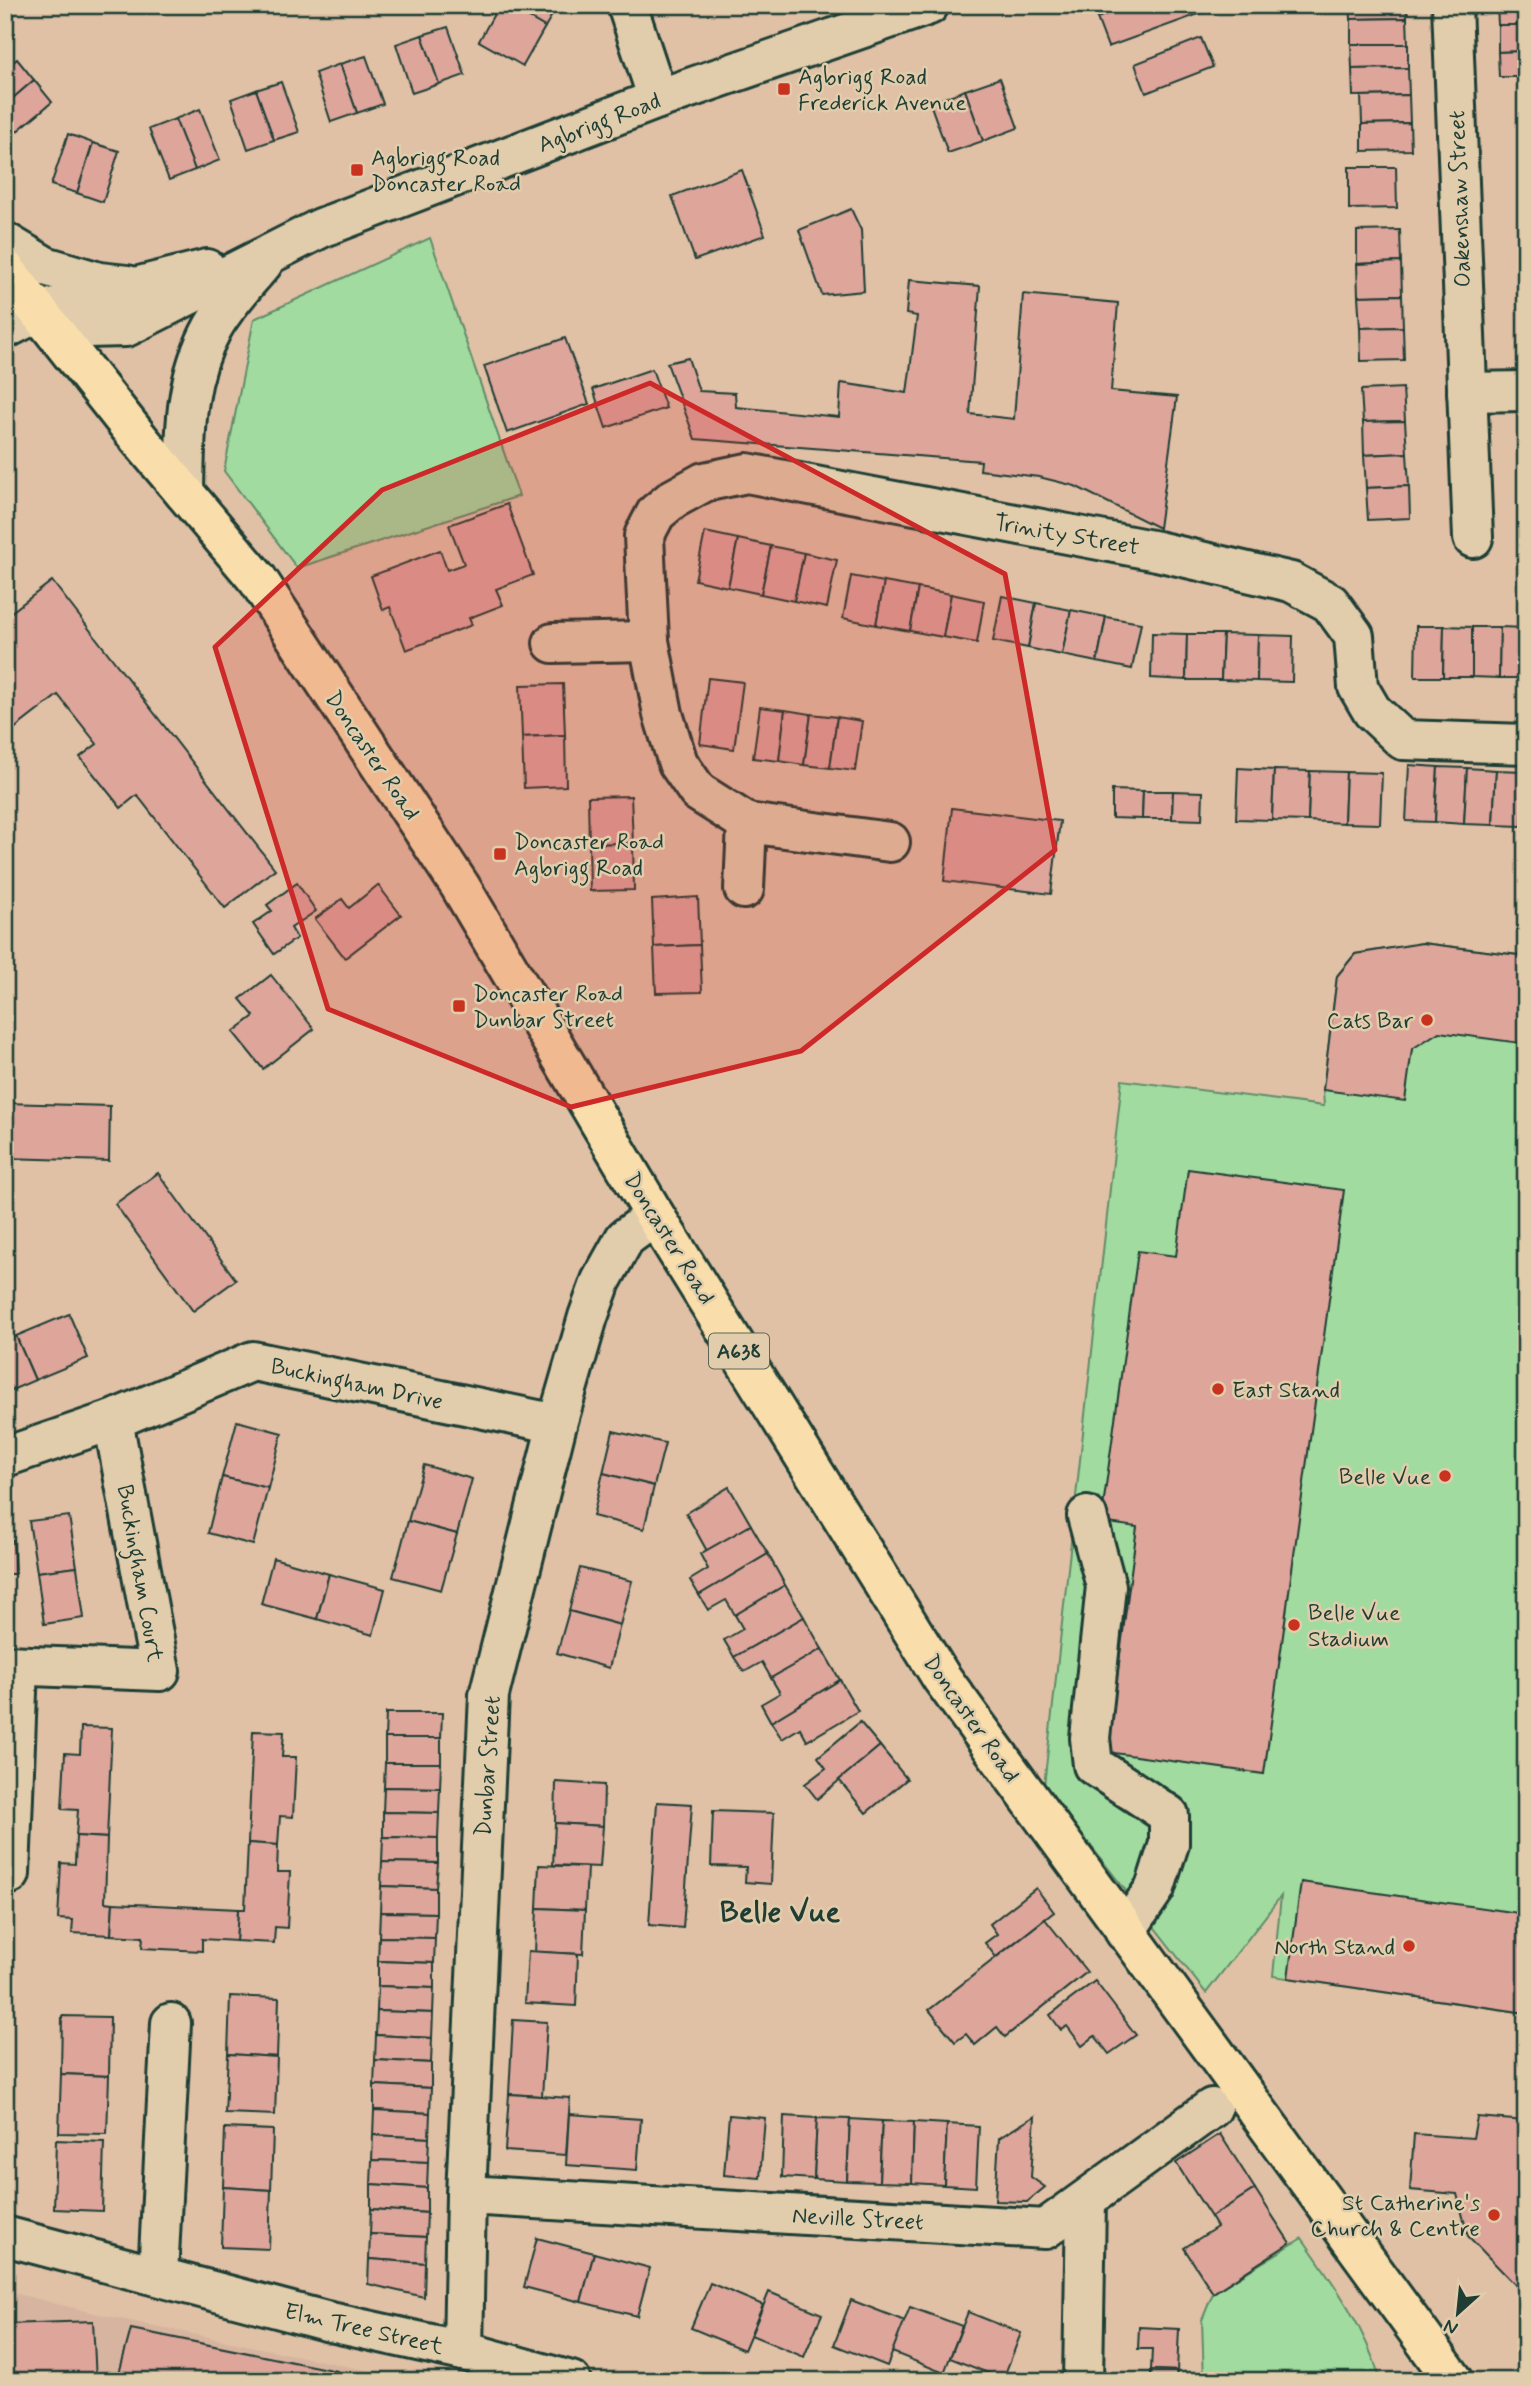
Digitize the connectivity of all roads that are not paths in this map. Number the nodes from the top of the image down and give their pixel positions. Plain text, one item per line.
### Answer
1 (627, 5) edge
2 (929, 5) edge
3 (1452, 5) edge
4 (658, 99) junction
5 (5, 242) edge
6 (274, 250) junction
7 (5, 269) edge
8 (136, 286) junction
9 (40, 311) junction
10 (5, 328) edge
11 (1526, 391) edge
12 (1467, 393) junction
13 (184, 492) junction
14 (1473, 538) dead end
15 (649, 641) junction
16 (553, 643) dead end
17 (1526, 744) edge
18 (747, 823) junction
19 (890, 842) dead end
20 (744, 889) dead end
21 (655, 1216) junction
22 (113, 1420) junction
23 (557, 1424) junction
24 (5, 1457) edge
25 (1087, 1516) dead end
26 (12, 1665) edge
27 (10, 1874) dead end
28 (1125, 1932) junction
29 (171, 2023) dead end
30 (1212, 2108) dead end
31 (466, 2195) junction
32 (1086, 2200) junction
33 (5, 2235) edge
34 (158, 2275) junction
35 (463, 2351) junction
36 (571, 2381) edge
37 (1083, 2381) edge
38 (1454, 2381) edge

1 - 4 street
2 - 4 street, Agbrigg Road
3 - 12 street, Oakenshaw Street
4 - 6 street, Agbrigg Road
5 - 8 street
6 - 8 street, Agbrigg Road
6 - 9 street, Agbrigg Road
6 - 13 street
7 - 9 highway, Doncaster Road / A638
8 - 9 street, Agbrigg Road
9 - 10 street
9 - 13 highway, Doncaster Road / A638
11 - 12 street
12 - 14 street, Oakenshaw Street
13 - 21 highway, Doncaster Road / A638
15 - 16 street
15 - 17 street, Trinity Street
15 - 18 street, Trinity Street
18 - 19 street, Trinity Street
18 - 20 street
21 - 23 street, Dunbar Street
21 - 28 highway, Doncaster Road / A638
22 - 23 street, Buckingham Drive
22 - 24 street, Buckingham Drive
22 - 26 street, Buckingham Court
23 - 31 street, Dunbar Street
25 - 28 street
26 - 27 street, Buckingham Court
28 - 38 highway, Doncaster Road / A638
29 - 34 street
30 - 32 street, Neville Street
31 - 32 street, Neville Street
31 - 35 street, Dunbar Street
32 - 37 street
33 - 34 street, Elm Tree Street
34 - 35 street, Elm Tree Street
35 - 36 street, Elm Tree Street

